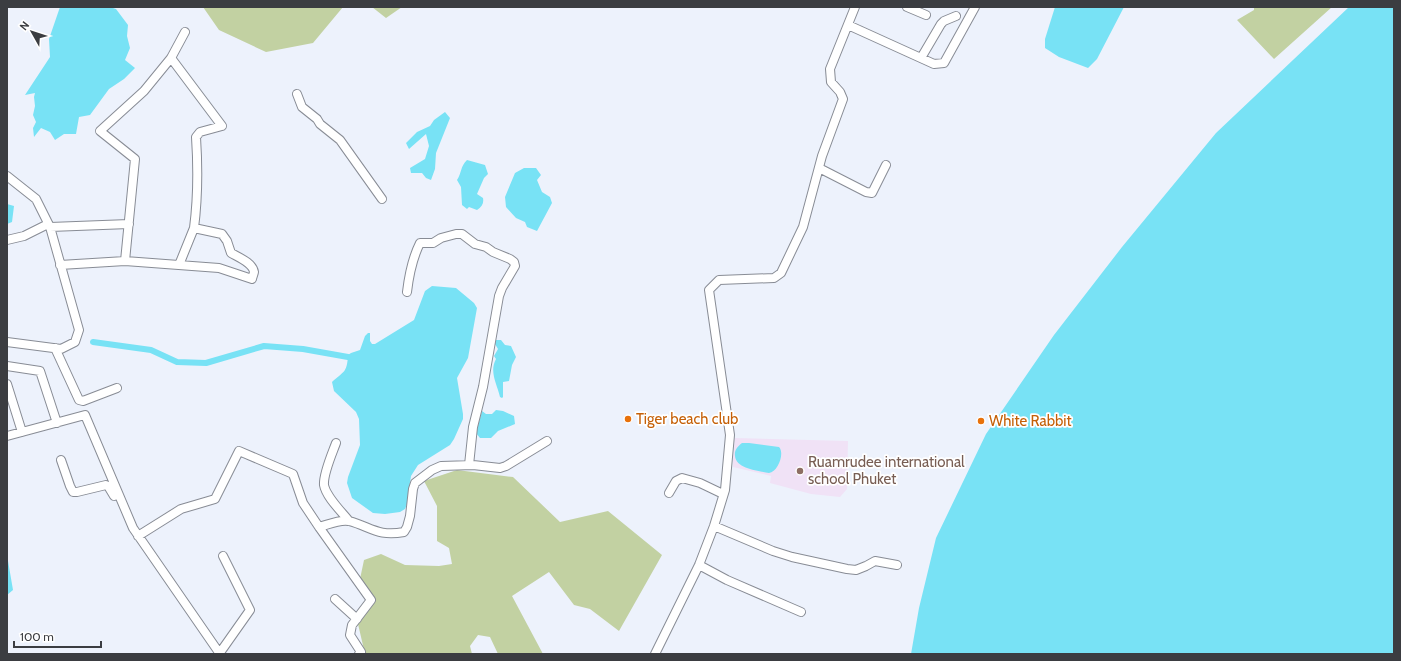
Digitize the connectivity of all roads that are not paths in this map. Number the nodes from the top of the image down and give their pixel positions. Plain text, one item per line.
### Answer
1 (855, 7) edge
2 (907, 7) edge
3 (975, 7) edge
4 (926, 15) dead end
5 (956, 16) dead end
6 (848, 25) junction
7 (185, 32) dead end
8 (171, 58) junction
9 (921, 58) junction
10 (296, 94) dead end
11 (886, 165) dead end
12 (819, 168) junction
13 (7, 176) edge
14 (382, 199) dead end
15 (129, 224) junction
16 (49, 225) junction
17 (194, 228) junction
18 (7, 240) edge
19 (125, 260) junction
20 (60, 265) junction
21 (179, 265) junction
22 (407, 292) dead end
23 (7, 342) edge
24 (55, 348) junction
25 (7, 366) edge
26 (7, 384) edge
27 (117, 388) dead end
28 (56, 423) junction
29 (22, 432) junction
30 (7, 436) edge
31 (547, 441) dead end
32 (336, 443) dead end
33 (61, 460) dead end
34 (469, 465) junction
35 (669, 493) dead end
36 (724, 494) junction
37 (349, 521) junction
38 (714, 526) junction
39 (319, 527) junction
40 (133, 528) junction
41 (138, 536) junction
42 (223, 556) dead end
43 (698, 565) junction
44 (897, 565) dead end
45 (335, 599) dead end
46 (802, 612) dead end
47 (357, 619) junction
48 (219, 654) edge
49 (359, 654) edge
50 (656, 654) edge

1 - 6 street
2 - 4 street
3 - 9 street
5 - 9 street
6 - 9 street
6 - 12 street
7 - 8 street
8 - 15 street
8 - 17 street
10 - 14 street
11 - 12 street
12 - 36 street
13 - 16 street
15 - 16 street
15 - 19 street
16 - 18 street
16 - 20 street
17 - 21 street
17 - 21 street
19 - 20 street
19 - 21 street
20 - 24 street
22 - 34 street
23 - 24 street
24 - 27 street
25 - 28 street
26 - 29 street
28 - 29 street
28 - 40 street
29 - 30 street
31 - 34 street
32 - 37 street
33 - 40 street
34 - 37 street
35 - 36 street
36 - 38 street
37 - 39 street
38 - 43 street
38 - 44 street
39 - 41 street
39 - 47 street
40 - 41 street
41 - 48 street
42 - 48 street
43 - 46 street
43 - 50 street
45 - 47 street
47 - 49 street

